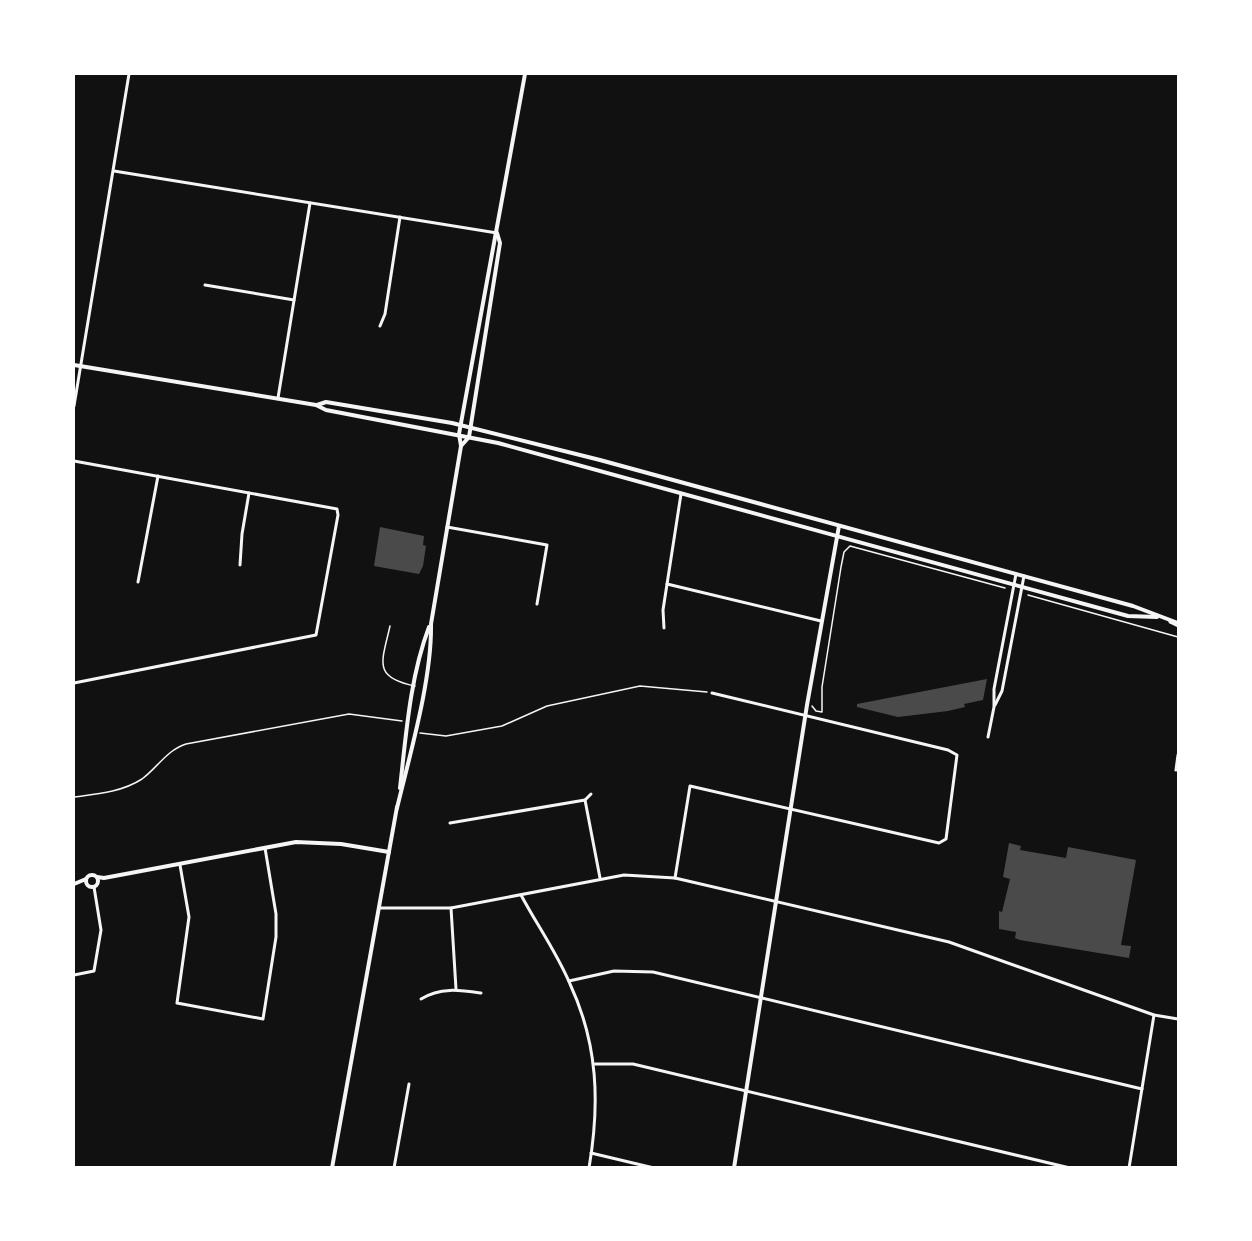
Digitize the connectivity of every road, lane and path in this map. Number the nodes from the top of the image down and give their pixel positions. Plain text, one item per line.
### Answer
1 (129, 74) edge
2 (525, 74) edge
3 (114, 171) junction
4 (310, 203) junction
5 (400, 217) junction
6 (497, 233) junction
7 (205, 285) dead end
8 (294, 300) junction
9 (380, 326) dead end
10 (74, 365) edge
11 (80, 366) junction
12 (278, 398) junction
13 (316, 405) junction
14 (74, 406) edge
15 (461, 424) junction
16 (471, 427) junction
17 (459, 434) junction
18 (469, 437) junction
19 (461, 446) junction
20 (74, 461) edge
21 (158, 476) junction
22 (681, 492) junction
23 (249, 493) junction
24 (839, 526) junction
25 (447, 527) junction
26 (837, 536) junction
27 (240, 565) dead end
28 (1016, 574) junction
29 (1024, 576) junction
30 (138, 582) dead end
31 (667, 584) junction
32 (1013, 584) junction
33 (1022, 586) junction
34 (1006, 588) dead end
35 (1028, 595) dead end
36 (537, 604) dead end
37 (1157, 616) junction
38 (821, 621) junction
39 (431, 624) junction
40 (1179, 624) edge
41 (390, 626) dead end
42 (663, 628) dead end
43 (1179, 637) edge
44 (74, 683) edge
45 (415, 686) junction
46 (712, 693) joint
47 (814, 707) dead end
48 (994, 707) junction
49 (806, 714) junction
50 (404, 721) dead end
51 (419, 732) dead end
52 (988, 737) dead end
53 (1179, 755) edge
54 (1176, 770) dead end
55 (591, 794) dead end
56 (74, 797) edge
57 (585, 800) junction
58 (397, 808) junction
59 (791, 809) junction
60 (450, 823) dead end
61 (265, 848) junction
62 (389, 852) junction
63 (180, 865) junction
64 (97, 877) junction
65 (104, 878) junction
66 (600, 878) junction
67 (675, 878) junction
68 (86, 879) junction
69 (98, 883) junction
70 (76, 884) edge
71 (87, 885) junction
72 (94, 887) junction
73 (521, 895) junction
74 (775, 902) junction
75 (379, 908) junction
76 (451, 908) junction
77 (74, 975) edge
78 (569, 981) junction
79 (456, 989) junction
80 (481, 993) dead end
81 (760, 997) junction
82 (421, 999) dead end
83 (1154, 1015) junction
84 (1179, 1019) edge
85 (595, 1064) junction
86 (409, 1084) dead end
87 (1142, 1089) junction
88 (747, 1091) junction
89 (591, 1153) junction
90 (332, 1167) edge
91 (394, 1167) edge
92 (589, 1167) edge
93 (654, 1167) edge
94 (734, 1167) edge
95 (1070, 1167) edge
96 (1129, 1167) edge

1 - 3 street
2 - 6 main road
3 - 4 street
3 - 11 street
4 - 5 street
4 - 8 street
5 - 6 street
5 - 9 street
6 - 15 main road
6 - 16 main road
7 - 8 street
8 - 12 street
10 - 11 main road
11 - 12 main road
11 - 14 street
12 - 13 main road
13 - 15 main road
13 - 17 main road
15 - 16 main road
15 - 17 main road
16 - 18 main road
16 - 24 main road
17 - 18 main road
17 - 19 main road
18 - 19 main road
18 - 22 main road
19 - 25 main road
20 - 21 street
21 - 23 street
21 - 30 street
22 - 26 main road
22 - 31 street
23 - 27 street
23 - 44 street
24 - 26 main road
24 - 28 main road
25 - 36 street
25 - 39 main road
26 - 32 main road
26 - 38 main road
28 - 29 main road
28 - 32 street
29 - 33 street
29 - 37 main road
31 - 38 street
31 - 42 street
32 - 33 main road
32 - 48 street
33 - 37 main road
33 - 48 street
34 - 47 path
35 - 43 path
37 - 40 main road
38 - 49 main road
39 - 45 main road
39 - 58 main road
41 - 45 lane
45 - 58 main road
46 - 49 street
46 - 51 path
48 - 52 street
49 - 59 main road
49 - 59 street
50 - 56 path
53 - 54 street
55 - 57 street
57 - 60 street
57 - 66 street
58 - 62 main road
59 - 67 street
59 - 74 main road
61 - 62 main road
61 - 63 main road
61 - 63 street
62 - 75 main road
63 - 65 main road
64 - 65 main road
64 - 68 main road
64 - 69 main road
65 - 69 main road
66 - 67 street
66 - 73 street
67 - 74 street
68 - 70 main road
68 - 71 main road
69 - 72 main road
70 - 71 main road
71 - 72 main road
72 - 77 street
73 - 76 street
73 - 78 street
74 - 81 main road
74 - 83 street
75 - 76 street
75 - 90 main road
76 - 79 street
78 - 81 street
78 - 85 street
79 - 80 street
79 - 82 street
81 - 87 street
81 - 88 main road
83 - 84 street
83 - 87 street
85 - 88 street
85 - 89 street
86 - 91 street
87 - 96 street
88 - 94 main road
88 - 95 street
89 - 92 street
89 - 93 street

